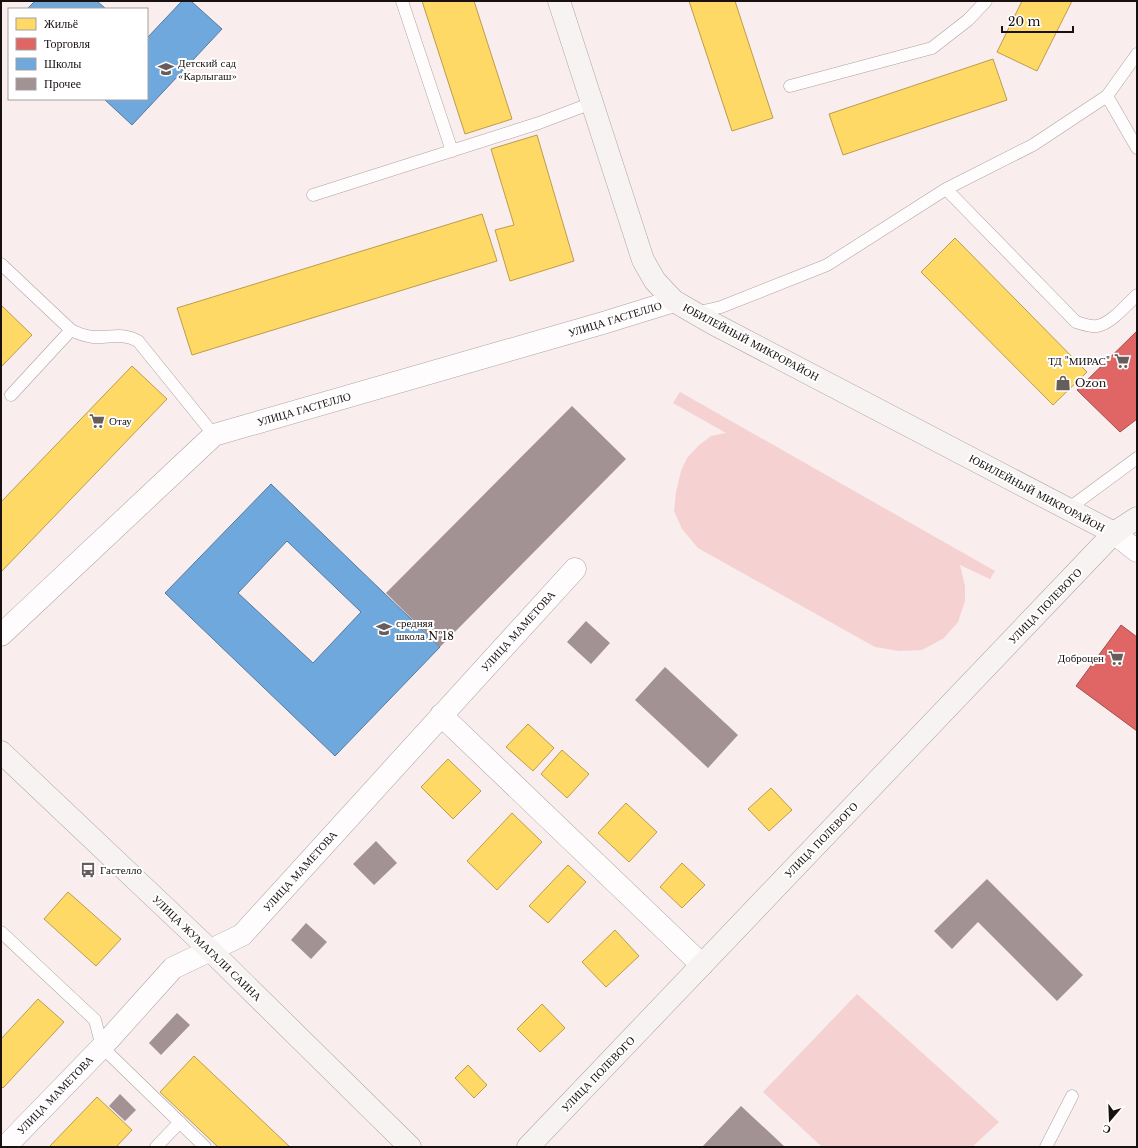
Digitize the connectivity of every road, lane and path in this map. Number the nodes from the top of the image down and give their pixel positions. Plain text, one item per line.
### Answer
1 (402, 1) edge
2 (559, 1) edge
3 (986, 1) edge
4 (1137, 54) edge
5 (790, 86) dead end
6 (1107, 96) junction
7 (592, 102) junction
8 (1137, 148) edge
9 (452, 151) junction
10 (946, 189) junction
11 (313, 195) dead end
12 (1, 264) edge
13 (1137, 294) edge
14 (674, 301) junction
15 (694, 314) junction
16 (72, 330) junction
17 (11, 395) dead end
18 (214, 434) junction
19 (1137, 458) edge
20 (1068, 509) junction
21 (1137, 518) edge
22 (1114, 533) junction
23 (1137, 551) edge
24 (575, 569) dead end
25 (1, 635) edge
26 (441, 715) junction
27 (1, 752) edge
28 (1, 932) edge
29 (210, 950) junction
30 (702, 965) junction
31 (102, 1047) junction
32 (1072, 1096) dead end
33 (180, 1122) junction
34 (5, 1147) edge
35 (156, 1147) edge
36 (205, 1147) edge
37 (410, 1147) edge
38 (528, 1147) edge
39 (1046, 1147) edge

1 - 9 lane
2 - 7 street, ЮБИЛЕЙНЫЙ МИКРОРАЙОН
3 - 5 lane
4 - 6 lane
6 - 8 lane
6 - 10 lane
7 - 9 lane
7 - 14 street, ЮБИЛЕЙНЫЙ МИКРОРАЙОН
9 - 11 lane
10 - 13 lane
10 - 15 lane
12 - 16 lane
14 - 15 street, ЮБИЛЕЙНЫЙ МИКРОРАЙОН
14 - 18 street, УЛИЦА ГАСТЕЛЛО
15 - 20 street, ЮБИЛЕЙНЫЙ МИКРОРАЙОН
16 - 17 lane
16 - 18 lane
18 - 25 street, УЛИЦА ГАСТЕЛЛО
19 - 20 lane
20 - 22 street, ЮБИЛЕЙНЫЙ МИКРОРАЙОН
21 - 22 street, УЛИЦА ПОЛЕВОГО
22 - 23 street
22 - 30 street, УЛИЦА ПОЛЕВОГО
24 - 26 street, УЛИЦА МАМЕТОВА
26 - 29 street, УЛИЦА МАМЕТОВА
26 - 30 street
27 - 29 street, УЛИЦА ЖУМАГАЛИ САИНА
28 - 31 lane
29 - 31 street, УЛИЦА МАМЕТОВА
29 - 37 street, УЛИЦА ЖУМАГАЛИ САИНА
30 - 38 street, УЛИЦА ПОЛЕВОГО
31 - 33 lane
31 - 34 street, УЛИЦА МАМЕТОВА
32 - 39 lane
33 - 35 lane
33 - 36 lane

